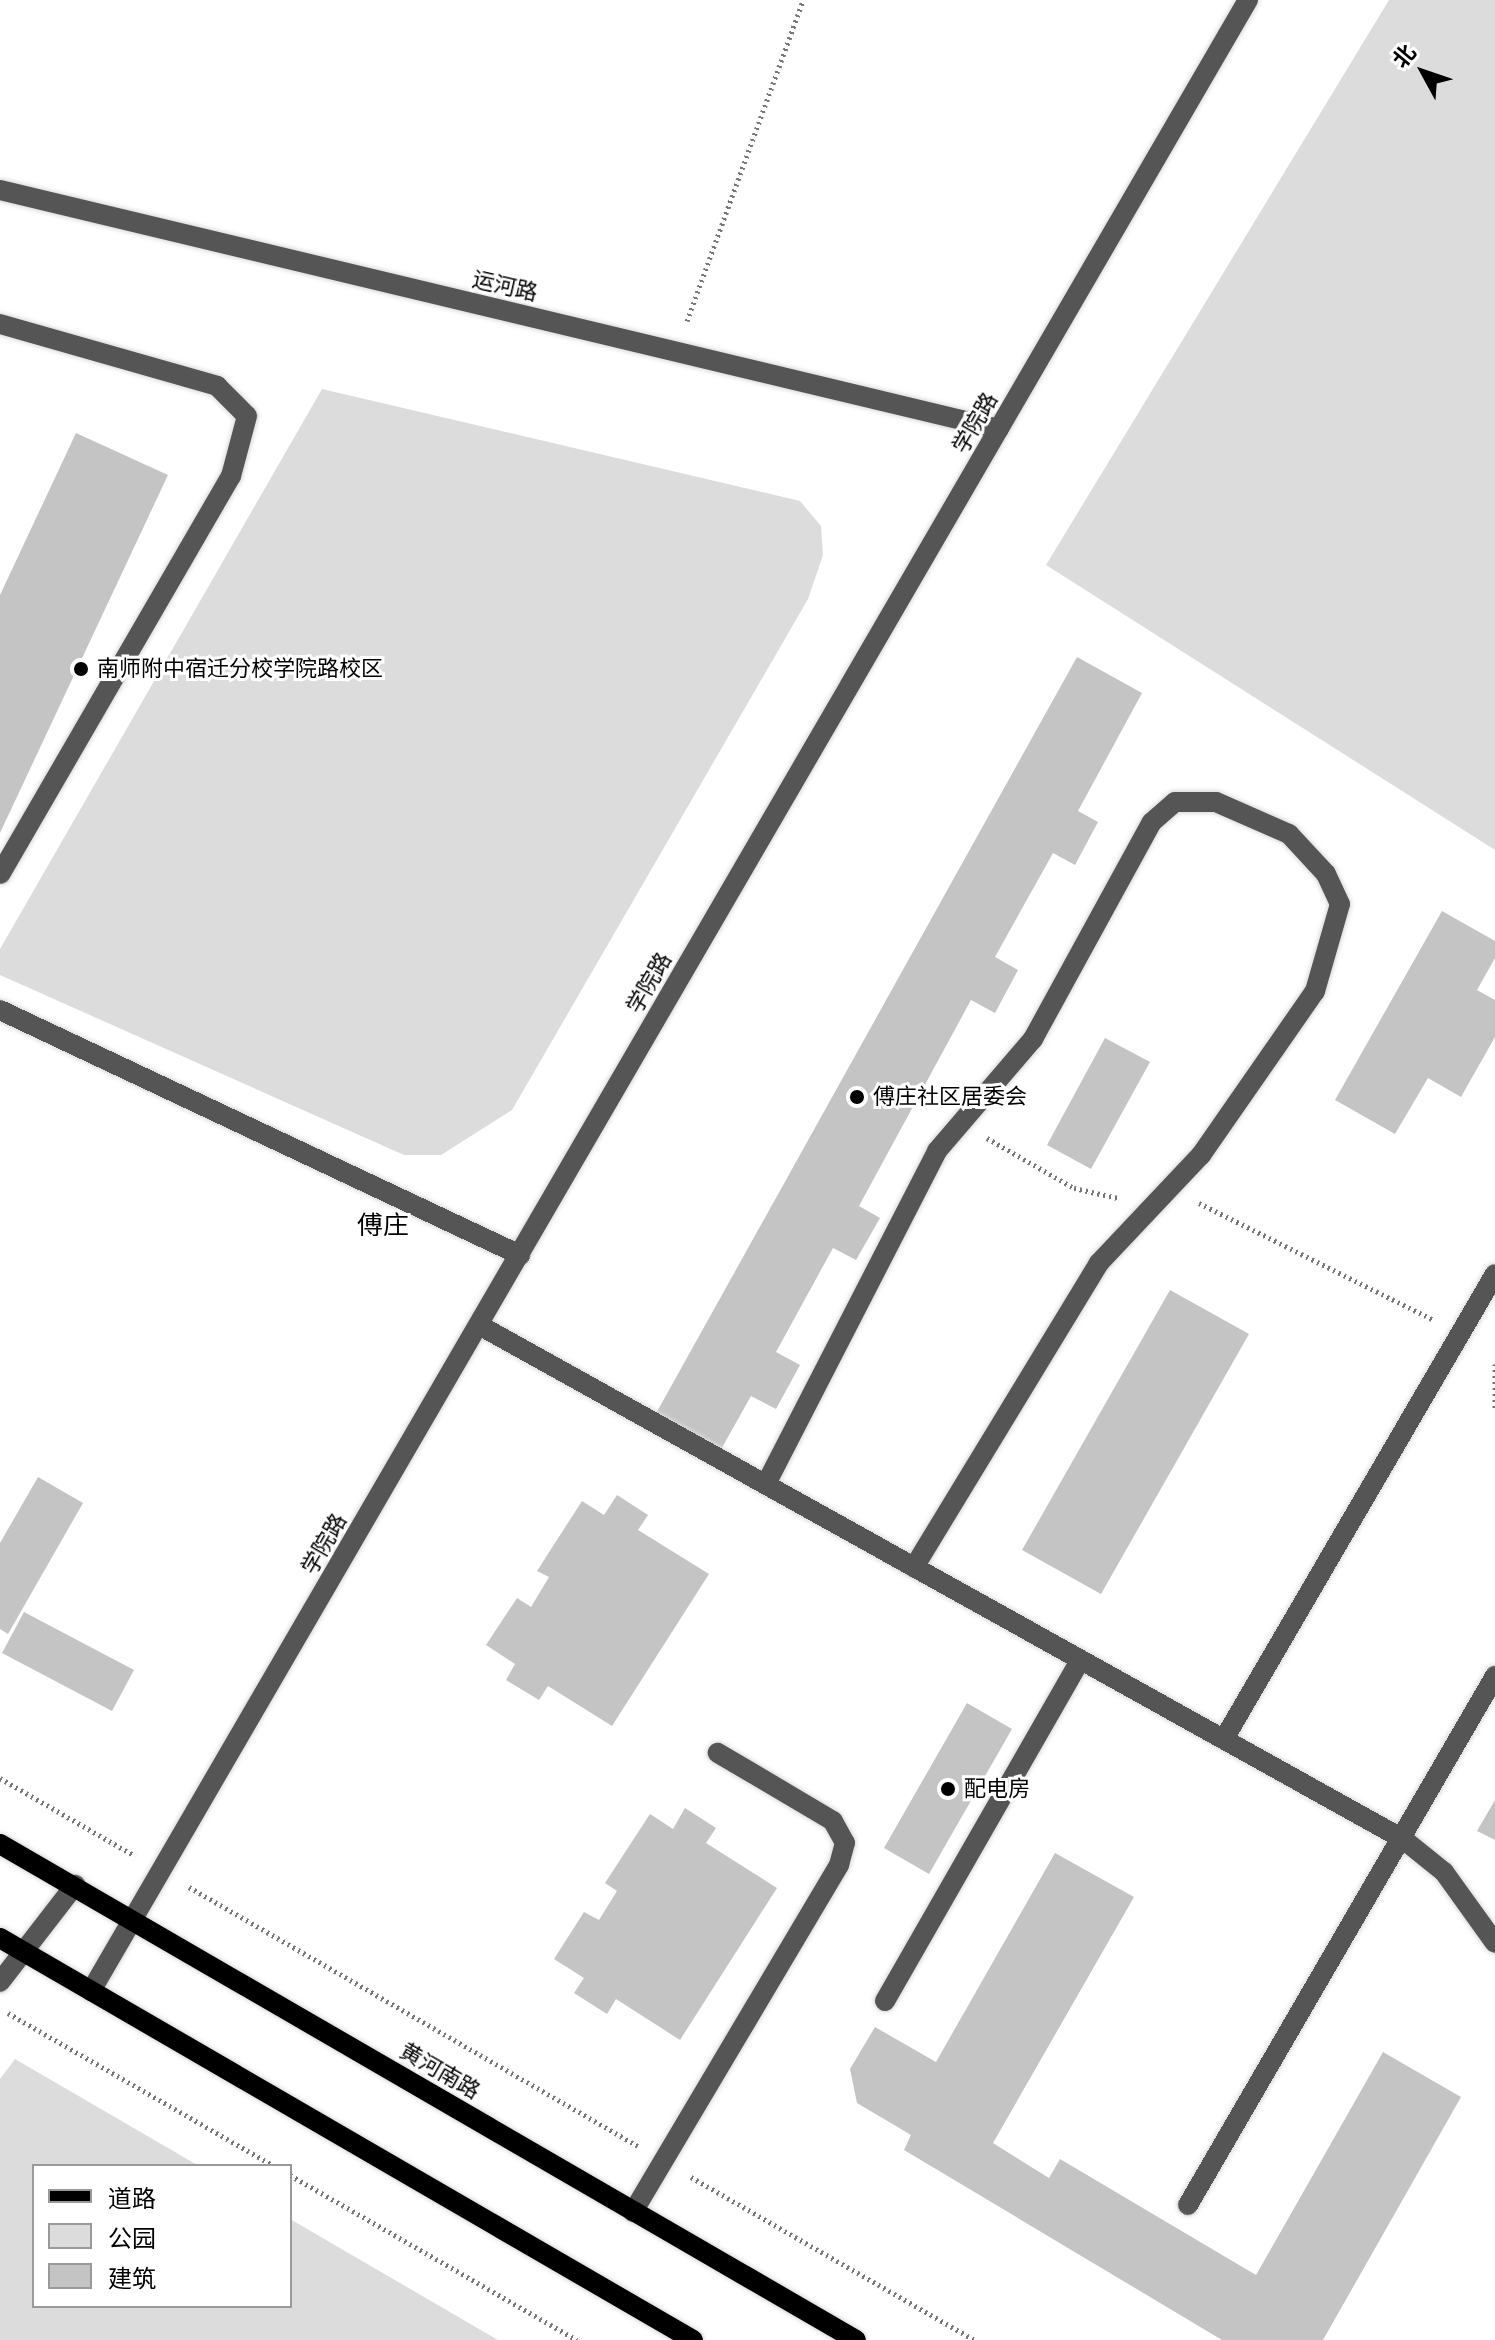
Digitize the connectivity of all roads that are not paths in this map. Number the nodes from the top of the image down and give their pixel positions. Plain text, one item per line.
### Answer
1 (1248, 0) edge
2 (0, 190) edge
3 (0, 324) edge
4 (999, 429) junction
5 (0, 874) edge
6 (0, 1010) edge
7 (520, 1255) junction
8 (1495, 1274) edge
9 (479, 1325) junction
10 (766, 1484) junction
11 (914, 1567) junction
12 (1080, 1660) junction
13 (1495, 1676) edge
14 (1224, 1739) junction
15 (718, 1753) dead end
16 (1403, 1839) junction
17 (0, 1844) edge
18 (75, 1885) junction
19 (134, 1920) junction
20 (0, 1938) edge
21 (1495, 1943) edge
22 (24, 1952) junction
23 (0, 1982) edge
24 (91, 1991) junction
25 (885, 2001) dead end
26 (1188, 2205) dead end
27 (633, 2212) junction
28 (693, 2340) edge
29 (856, 2340) edge

1 - 4 street, 学院路
2 - 4 street, 运河路
3 - 5 street
4 - 7 street, 学院路
6 - 7 street
7 - 9 street, 学院路
8 - 14 street
9 - 10 street
9 - 19 street, 学院路
10 - 11 street
10 - 11 street
11 - 12 street
12 - 14 street
12 - 25 street
13 - 16 street
14 - 16 street
15 - 27 street
16 - 21 street
16 - 26 street
17 - 18 main road, 黄河南路
18 - 19 main road, 黄河南路
18 - 22 street
19 - 24 street, 学院路
19 - 27 main road, 黄河南路
20 - 22 main road
22 - 23 street
22 - 24 main road
24 - 28 main road
27 - 29 main road, 黄河南路

